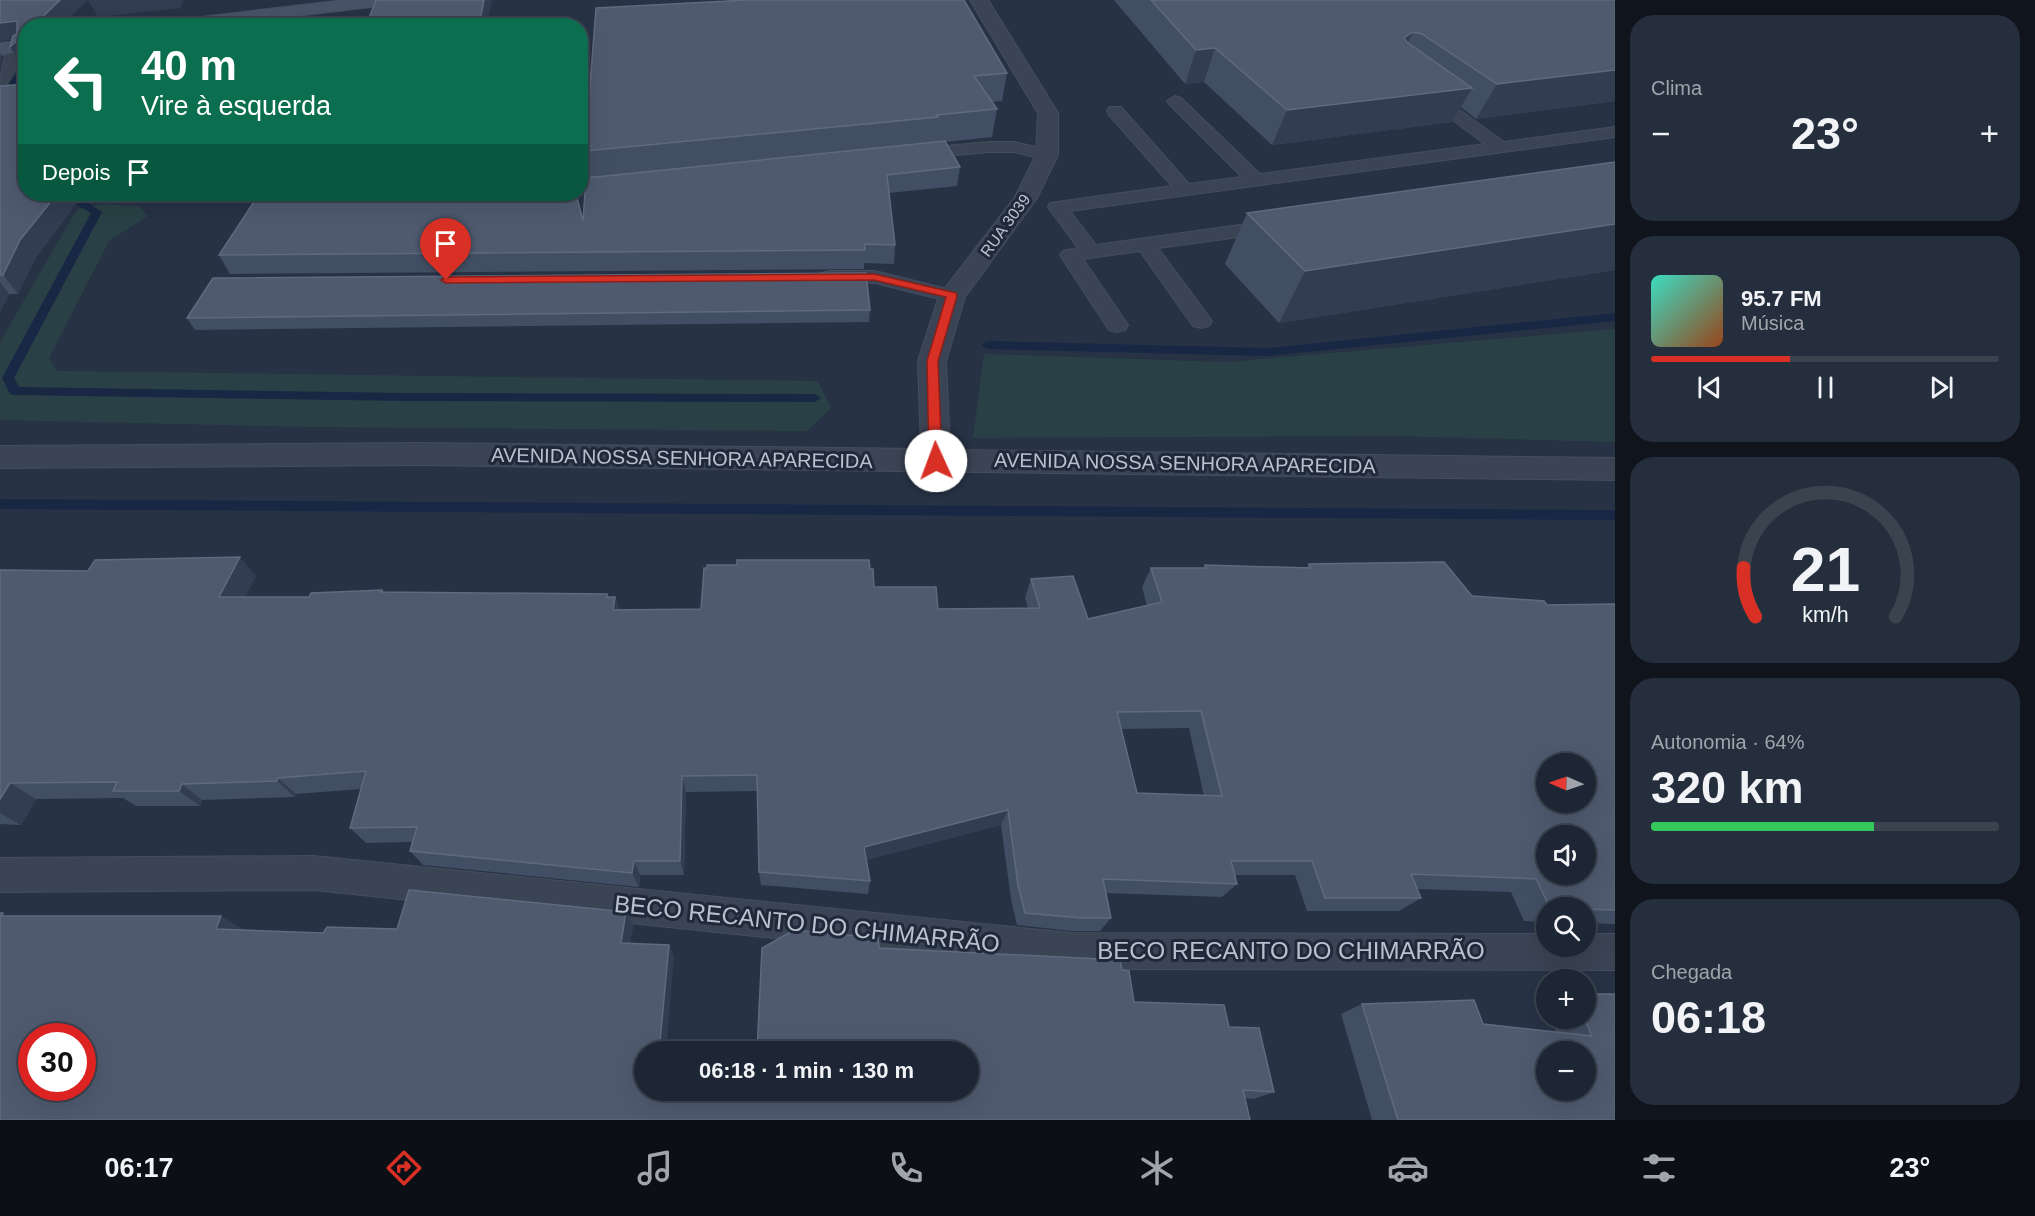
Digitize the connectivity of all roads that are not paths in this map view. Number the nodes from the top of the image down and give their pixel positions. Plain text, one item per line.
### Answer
1 (388, 0) edge
2 (979, 0) edge
3 (234, 18) edge
4 (16, 47) edge
5 (0, 82) edge
6 (1417, 86) edge
7 (1175, 101) dead end
8 (1115, 111) dead end
9 (1615, 132) edge
10 (1500, 147) junction
11 (1047, 155) junction
12 (895, 156) edge
13 (1255, 179) junction
14 (1184, 189) junction
15 (1298, 223) edge
16 (1145, 244) junction
17 (1091, 252) junction
18 (815, 277) edge
19 (952, 296) junction
20 (1201, 321) dead end
21 (1117, 325) dead end
22 (0, 457) edge
23 (936, 461) junction
24 (1615, 469) edge
25 (0, 875) edge
26 (1615, 952) edge

1 - 3 main road
2 - 11 street, RUA 3039
4 - 5 lane
6 - 10 lane
7 - 13 lane
8 - 14 lane
9 - 10 lane
10 - 13 lane
11 - 12 lane
11 - 19 street, RUA 3039
13 - 14 lane
14 - 17 lane
15 - 16 lane
16 - 17 lane
16 - 20 lane
17 - 21 lane
18 - 19 lane
19 - 23 street, RUA 3039
22 - 23 street, AVENIDA NOSSA SENHORA APARECIDA
23 - 24 street, AVENIDA NOSSA SENHORA APARECIDA
25 - 26 lane, BECO RECANTO DO CHIMARRÃO

